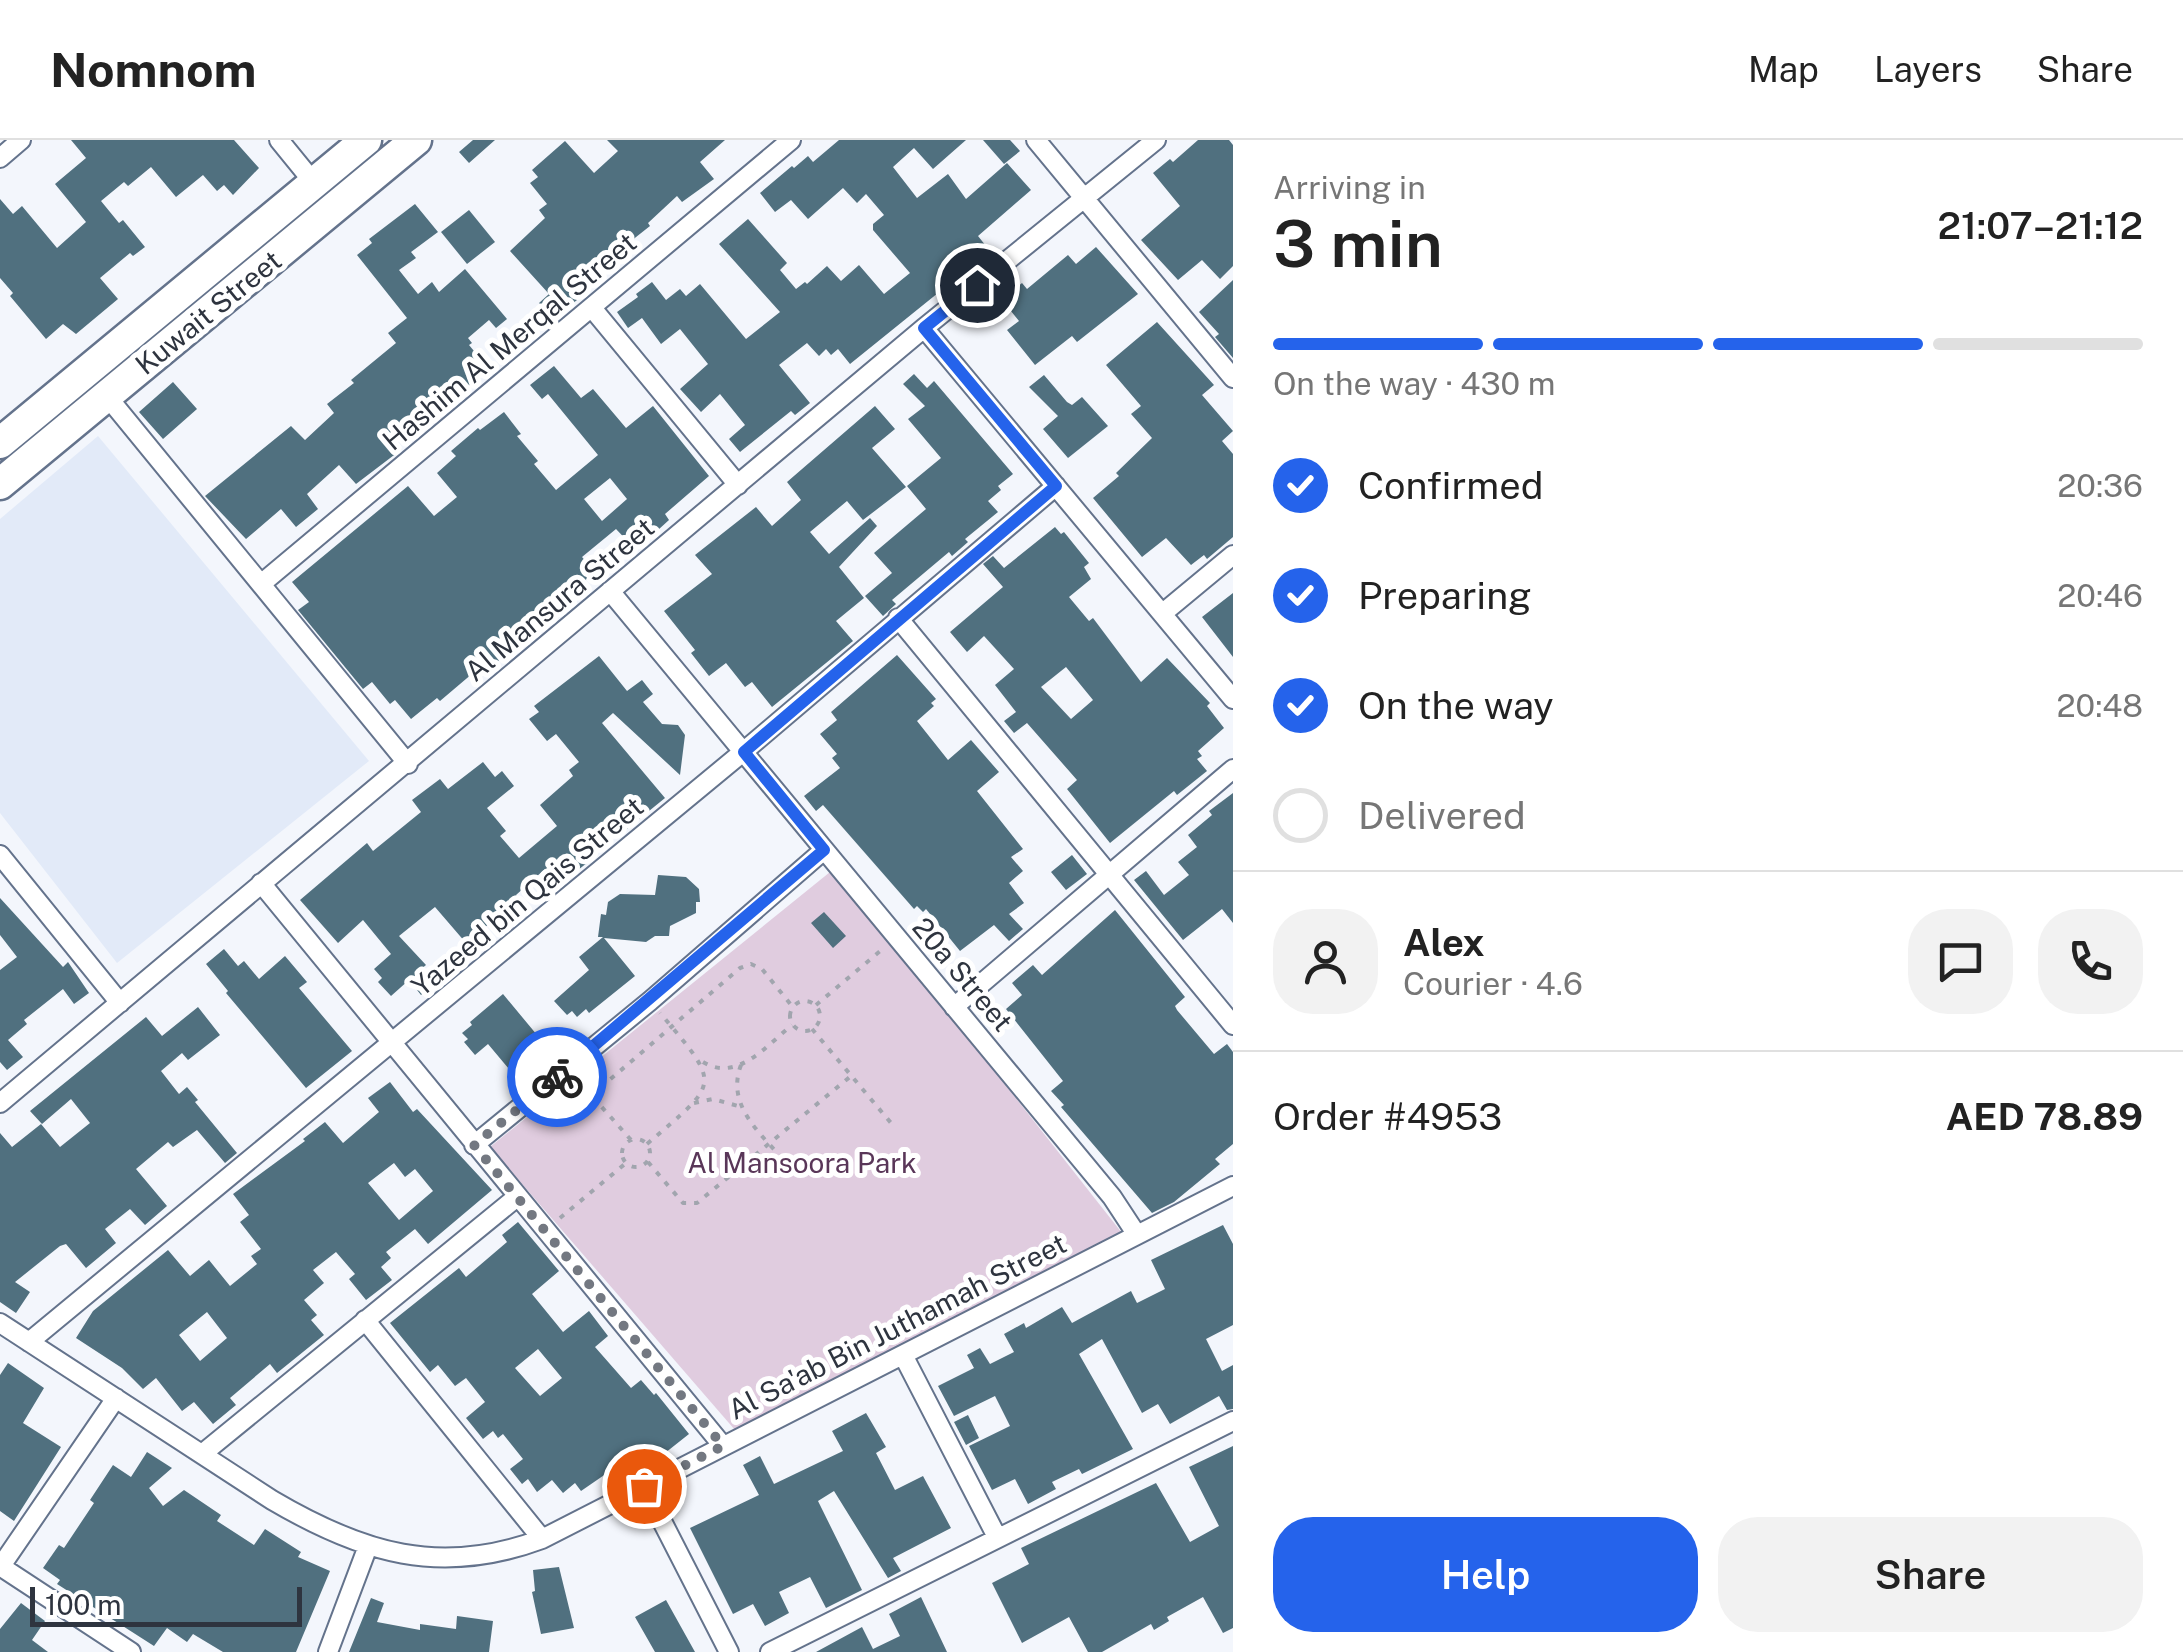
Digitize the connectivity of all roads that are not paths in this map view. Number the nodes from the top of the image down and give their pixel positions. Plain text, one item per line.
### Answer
1 (22, 140) edge
2 (279, 140) edge
3 (366, 140) edge
4 (416, 140) edge
5 (791, 140) edge
6 (1036, 140) edge
7 (1156, 140) edge
8 (0, 158) edge
9 (314, 183) junction
10 (1084, 198) junction
11 (592, 308) junction
12 (924, 328) junction
13 (1233, 378) edge
14 (106, 396) junction
15 (0, 443) edge
16 (0, 484) edge
17 (738, 485) junction
18 (1056, 486) junction
19 (1233, 555) edge
20 (261, 584) junction
21 (610, 591) junction
22 (1163, 613) junction
23 (898, 618) junction
24 (1233, 699) edge
25 (744, 752) junction
26 (408, 764) junction
27 (1233, 769) edge
28 (824, 850) junction
29 (0, 855) edge
30 (1108, 874) junction
31 (261, 883) junction
32 (120, 1003) junction
33 (954, 1006) junction
34 (1233, 1026) edge
35 (391, 1045) junction
36 (0, 1104) edge
37 (474, 1145) junction
38 (1231, 1192) edge
39 (518, 1197) junction
40 (1137, 1235) junction
41 (365, 1320) junction
42 (0, 1322) edge
43 (28, 1342) junction
44 (903, 1355) junction
45 (116, 1398) junction
46 (1233, 1421) edge
47 (723, 1446) junction
48 (202, 1454) junction
49 (644, 1486) junction
50 (997, 1537) junction
51 (542, 1539) junction
52 (368, 1546) junction
53 (0, 1566) edge
54 (131, 1652) edge
55 (328, 1652) edge
56 (729, 1652) edge
57 (770, 1652) edge

1 - 8 street
2 - 9 street
3 - 9 main road, Kuwait Street
4 - 14 main road, Kuwait Street
5 - 11 street, Hashim Al Merqal Street
6 - 10 street
7 - 10 street, Al Mansura Street
9 - 15 main road, Kuwait Street
10 - 12 street, Al Mansura Street
10 - 13 street
11 - 17 street
11 - 20 street, Hashim Al Merqal Street
12 - 17 street, Al Mansura Street
12 - 18 street
14 - 16 main road, Kuwait Street
14 - 20 street
17 - 21 street, Al Mansura Street
18 - 22 street
18 - 23 street, Yazeed bin Qais Street
19 - 22 street
20 - 26 street
21 - 25 street, 20a Street
21 - 26 street, Al Mansura Street
22 - 24 street
23 - 25 street, Yazeed bin Qais Street
23 - 30 street
25 - 28 street, 20a Street
25 - 35 street, Yazeed bin Qais Street
26 - 31 street, Al Mansura Street
27 - 30 street
28 - 33 street, 20a Street
28 - 37 street
29 - 32 street
30 - 33 street
30 - 34 street
31 - 32 street, Al Mansura Street
31 - 35 street
32 - 36 street, Al Mansura Street
33 - 40 street, 20a Street
35 - 37 street
35 - 43 street, Yazeed bin Qais Street
37 - 39 street
38 - 40 street, Al Sa'ab Bin Juthamah Street
39 - 41 street
39 - 47 street
40 - 44 street, Al Sa'ab Bin Juthamah Street
41 - 48 street
41 - 51 street
42 - 43 street, Al Sa'ab Bin Juthamah Street
43 - 45 street, Al Sa'ab Bin Juthamah Street
44 - 47 street, Al Sa'ab Bin Juthamah Street
44 - 50 street
45 - 48 street, Al Sa'ab Bin Juthamah Street
45 - 53 street
46 - 50 street
47 - 49 street, Al Sa'ab Bin Juthamah Street
48 - 52 street, Al Sa'ab Bin Juthamah Street
49 - 51 street, Al Sa'ab Bin Juthamah Street
49 - 56 street
50 - 57 street
51 - 52 street, Al Sa'ab Bin Juthamah Street
52 - 55 street
53 - 54 street

